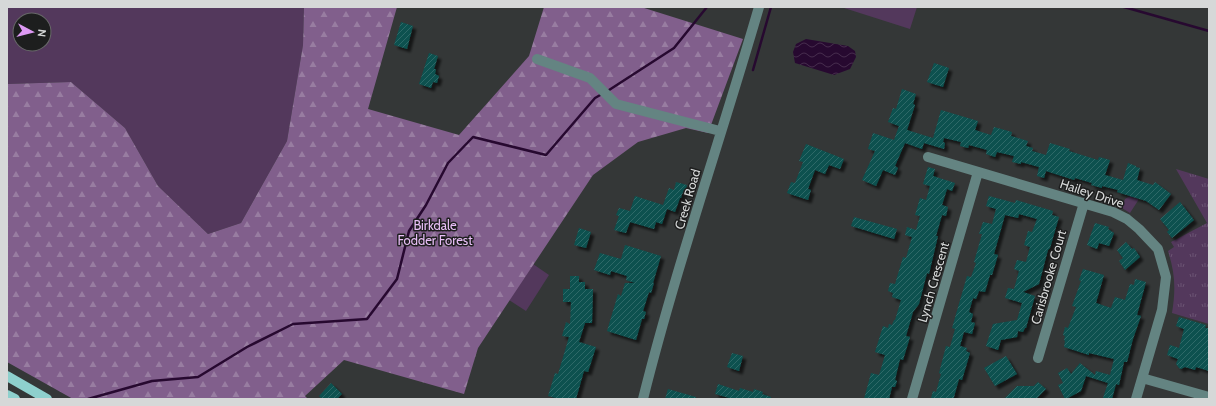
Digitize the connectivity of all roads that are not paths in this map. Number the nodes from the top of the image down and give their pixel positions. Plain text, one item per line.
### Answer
1 (759, 7) edge
2 (537, 60) dead end
3 (720, 131) junction
4 (928, 157) dead end
5 (978, 172) junction
6 (1084, 203) junction
7 (1038, 358) dead end
8 (7, 376) edge
9 (1142, 378) junction
10 (7, 395) edge
11 (1209, 397) edge
12 (15, 399) edge
13 (47, 399) edge
14 (643, 399) edge
15 (912, 399) edge
16 (1136, 399) edge

1 - 3 street, Creek Road
2 - 3 street
3 - 14 street, Creek Road
4 - 5 street, Hailey Drive
5 - 6 street, Hailey Drive
5 - 15 street, Lynch Crescent
6 - 7 street, Carisbrooke Court
6 - 9 street, Hailey Drive
8 - 13 main road
9 - 11 street
9 - 16 street, Hailey Drive
10 - 12 main road

